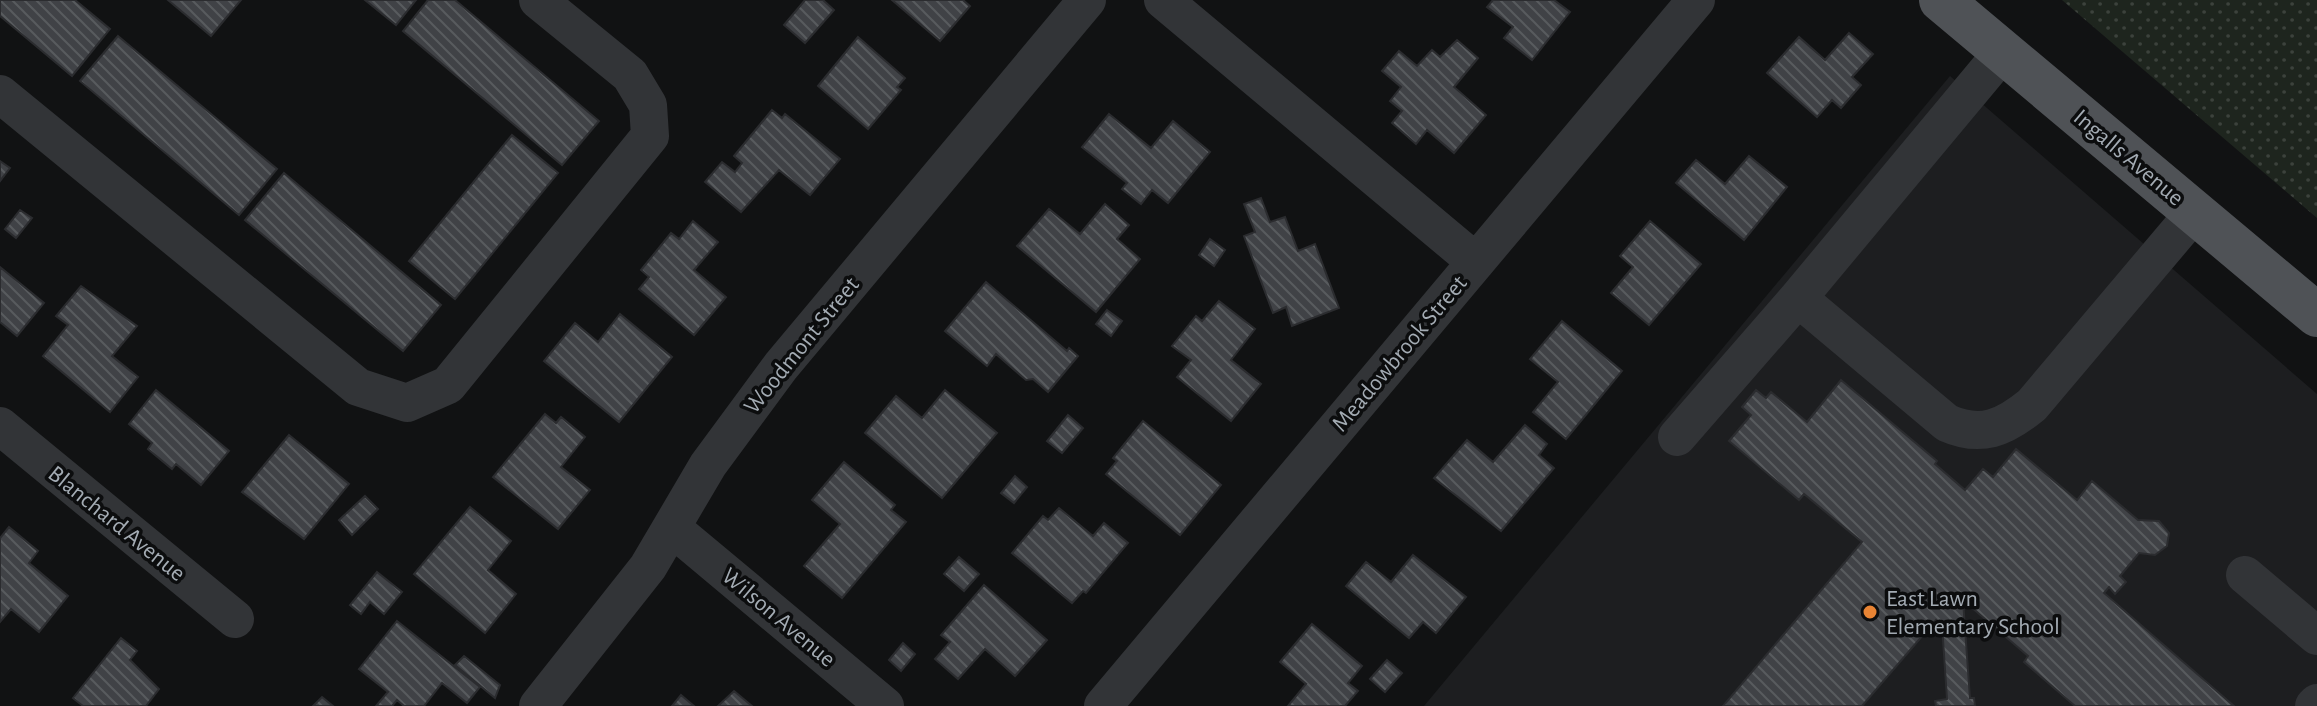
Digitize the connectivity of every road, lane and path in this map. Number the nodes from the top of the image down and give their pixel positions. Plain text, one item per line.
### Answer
1 (538, 0) edge
2 (1087, 0) edge
3 (1163, 0) edge
4 (1696, 0) edge
5 (1941, 0) edge
6 (2003, 52) junction
7 (0, 94) edge
8 (2195, 212) junction
9 (1476, 262) junction
10 (1798, 298) junction
11 (2317, 315) edge
12 (0, 426) edge
13 (1677, 437) dead end
14 (672, 528) junction
15 (2245, 575) dead end
16 (235, 619) dead end
17 (2317, 636) edge
18 (538, 706) edge
19 (885, 706) edge
20 (1103, 706) edge

1 - 7 street
2 - 14 street, Woodmont Street
3 - 9 street
4 - 9 street, Meadowbrook Street
5 - 6 main road, Ingalls Avenue
6 - 8 main road, Ingalls Avenue
6 - 10 street
8 - 10 street
8 - 11 main road, Ingalls Avenue
9 - 20 street, Meadowbrook Street
10 - 13 street
12 - 16 street, Blanchard Avenue
14 - 18 street, Woodmont Street
14 - 19 street, Wilson Avenue
15 - 17 street

